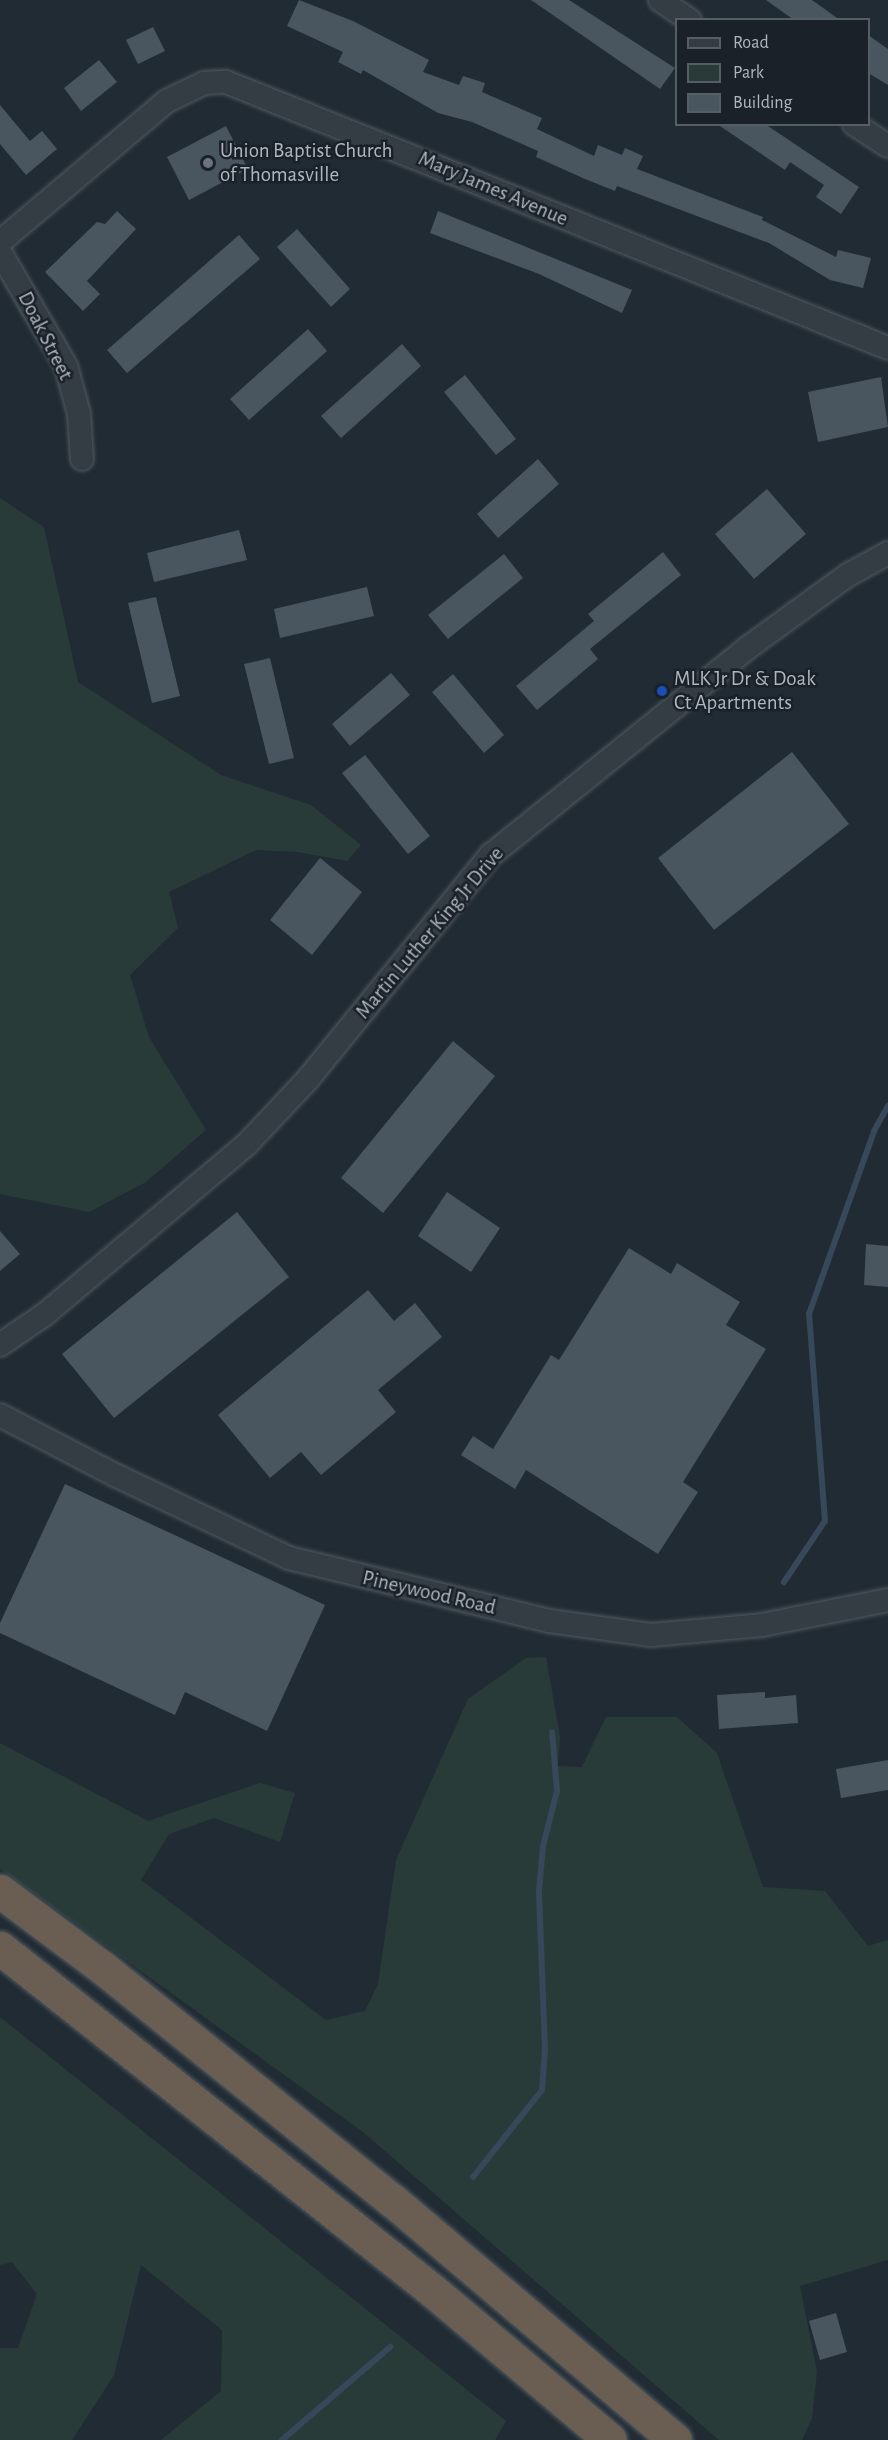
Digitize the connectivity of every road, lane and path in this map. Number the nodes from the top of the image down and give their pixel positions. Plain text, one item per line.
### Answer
1 (660, 0) edge
2 (687, 18) edge
3 (857, 126) edge
4 (888, 146) edge
5 (0, 242) edge
6 (0, 252) edge
7 (888, 348) edge
8 (82, 459) dead end
9 (888, 554) edge
10 (0, 1345) edge
11 (0, 1415) edge
12 (888, 1600) edge
13 (0, 1891) edge
14 (0, 1948) edge
15 (610, 2440) edge
16 (675, 2440) edge

1 - 2 street
3 - 4 street
5 - 7 street, Mary James Avenue
6 - 8 street, Doak Street
9 - 10 street, Martin Luther King Jr Drive
11 - 12 street, Pineywood Road
13 - 16 highway
14 - 15 highway

